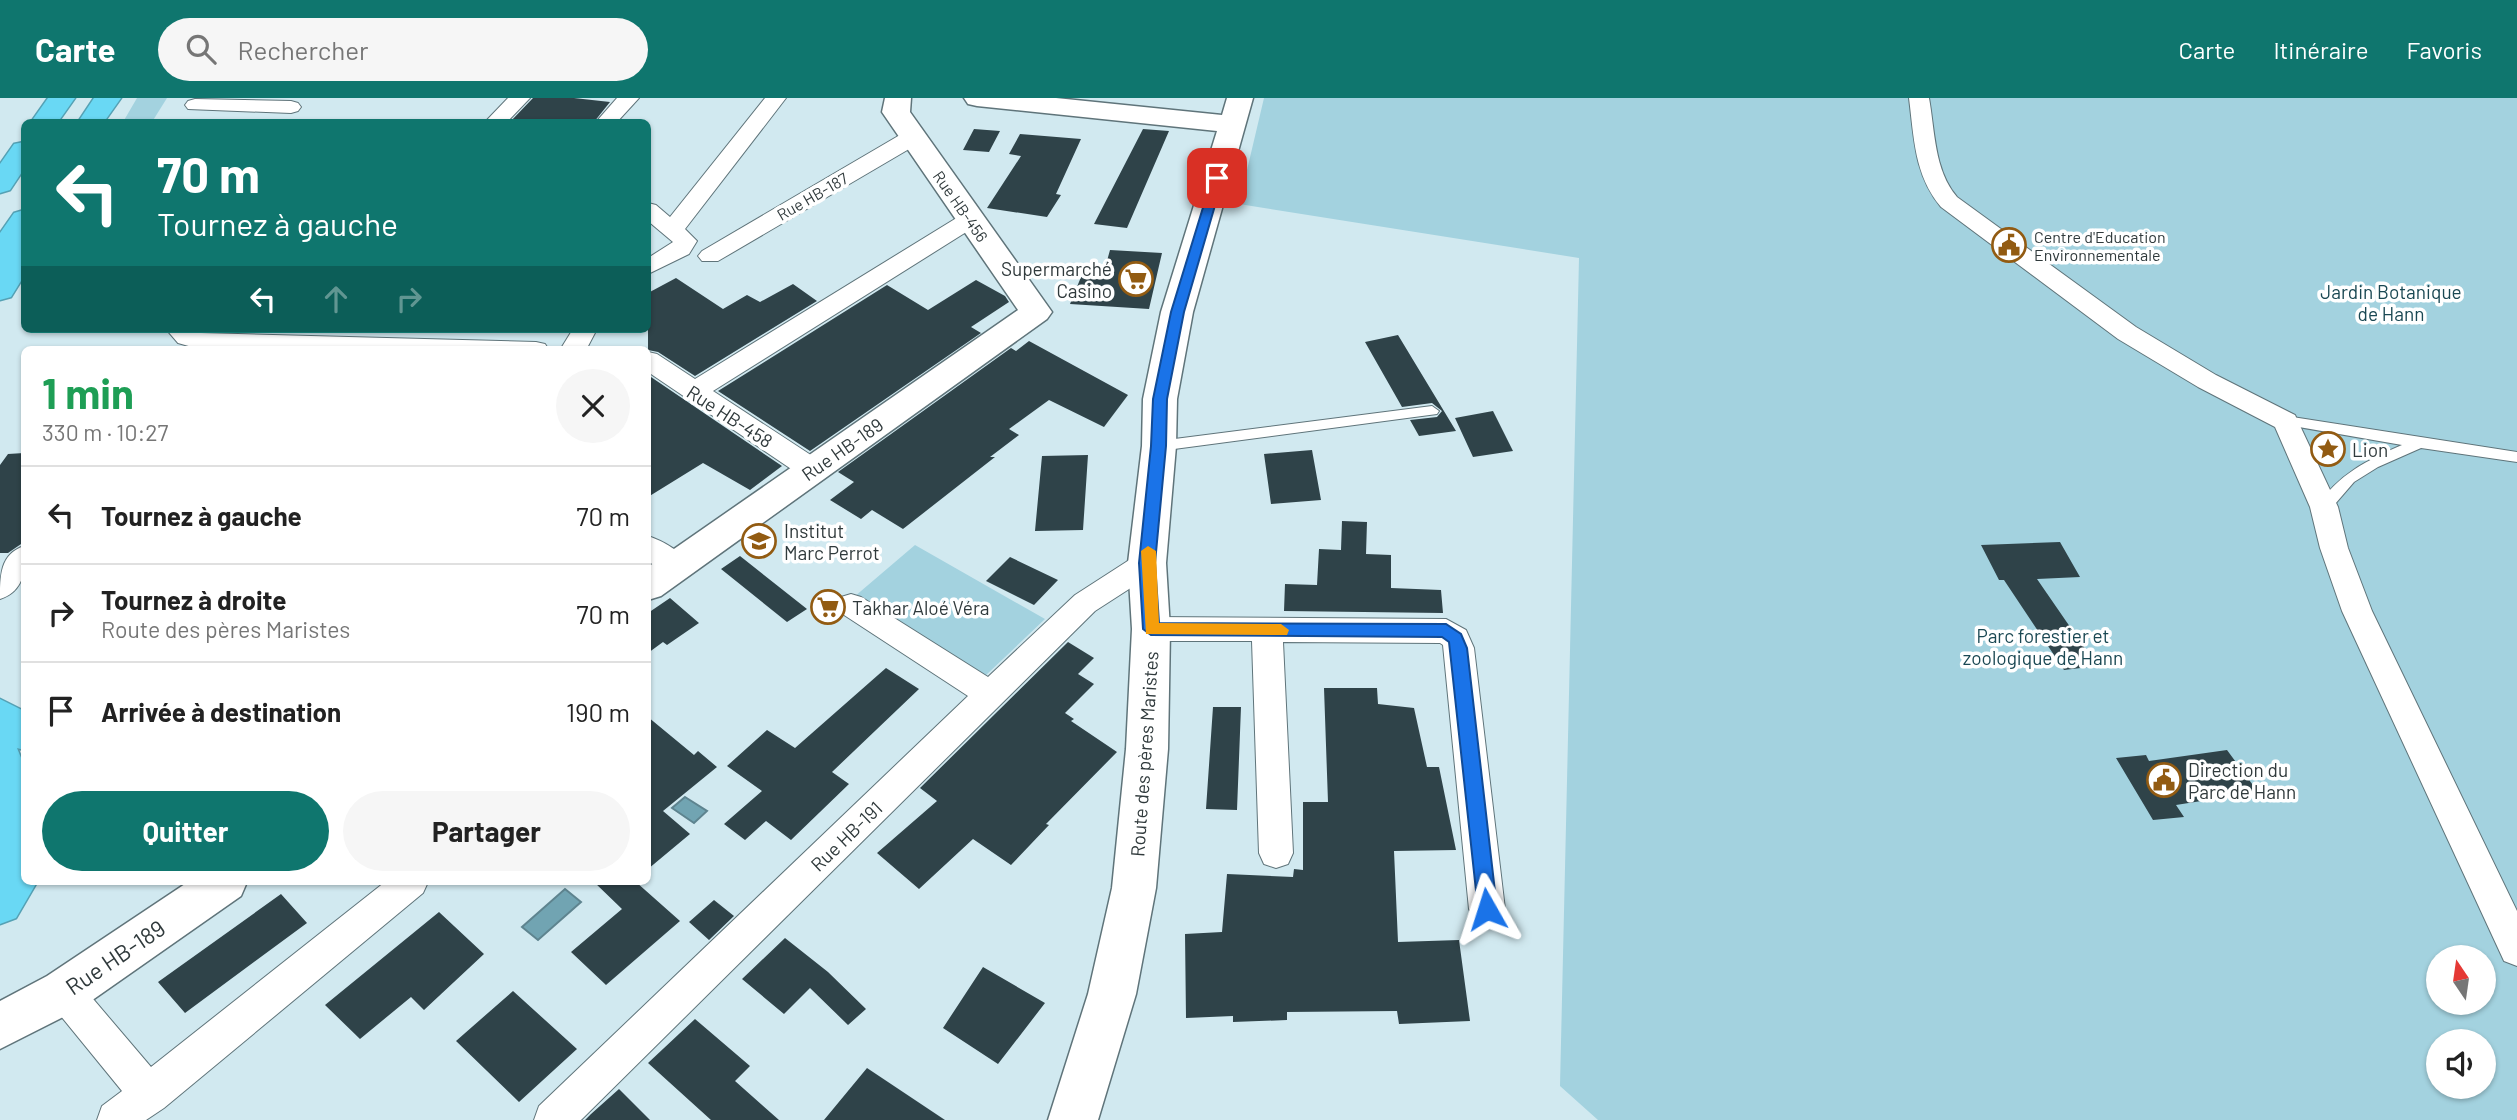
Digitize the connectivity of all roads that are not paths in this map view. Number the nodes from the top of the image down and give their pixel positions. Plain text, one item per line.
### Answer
1 (109, 98) edge
2 (520, 98) edge
3 (629, 98) edge
4 (776, 98) edge
5 (898, 98) edge
6 (977, 98) edge
7 (1919, 98) edge
8 (1019, 100) edge
9 (297, 102) edge
10 (195, 105) dead end
11 (1237, 111) edge
12 (94, 119) edge
13 (101, 119) edge
14 (275, 119) edge
15 (498, 119) edge
16 (609, 119) edge
17 (913, 137) junction
18 (21, 144) edge
19 (21, 154) edge
20 (0, 166) edge
21 (0, 184) edge
22 (651, 212) edge
23 (971, 219) junction
24 (21, 224) edge
25 (672, 230) junction
26 (0, 255) edge
27 (710, 256) dead end
28 (21, 257) edge
29 (651, 265) edge
30 (0, 290) edge
31 (1036, 312) joint
32 (185, 333) edge
33 (445, 338) edge
34 (227, 346) edge
35 (384, 346) edge
36 (506, 346) edge
37 (651, 362) edge
38 (693, 392) junction
39 (1432, 411) dead end
40 (2286, 421) junction
41 (2420, 443) junction
42 (1159, 446) junction
43 (2517, 457) edge
44 (813, 470) junction
45 (2324, 507) junction
46 (651, 549) edge
47 (21, 563) edge
48 (1147, 563) junction
49 (676, 566) junction
50 (651, 584) edge
51 (0, 588) edge
52 (851, 606) dead end
53 (1151, 629) junction
54 (1267, 630) junction
55 (991, 695) junction
56 (0, 716) edge
57 (21, 731) edge
58 (0, 756) edge
59 (1276, 853) dead end
60 (0, 860) edge
61 (21, 868) edge
62 (221, 885) edge
63 (407, 885) edge
64 (0, 904) edge
65 (1487, 909) dead end
66 (2517, 949) edge
67 (64, 992) junction
68 (0, 1026) edge
69 (150, 1095) junction
70 (116, 1120) edge
71 (553, 1120) edge
72 (1073, 1120) edge

1 - 12 highway
1 - 13 highway
2 - 15 street
3 - 16 street
4 - 25 street
5 - 17 street, Rue HB-456
6 - 8 street
7 - 40 street
8 - 11 street
9 - 10 street
9 - 14 street
11 - 42 street, Route des pères Maristes
17 - 23 street, Rue HB-456
17 - 27 street, Rue HB-187
18 - 20 highway
19 - 21 highway
22 - 25 street
23 - 31 street, Rue HB-456
23 - 38 street
24 - 26 highway
25 - 29 street
28 - 30 highway
31 - 44 street, Rue HB-189
32 - 34 street
33 - 35 street
33 - 36 street
37 - 38 street, Rue HB-458
38 - 44 street, Rue HB-458
39 - 42 lane
40 - 41 lane
40 - 45 street
41 - 43 lane
41 - 45 lane
42 - 48 street, Route des pères Maristes
44 - 49 street, Rue HB-189
45 - 66 street
46 - 49 street
47 - 51 street
48 - 53 street, Route des pères Maristes
48 - 55 street, Rue HB-191
49 - 50 street, Rue HB-189
52 - 55 street
53 - 54 street
53 - 72 street, Route des pères Maristes
54 - 59 street
54 - 65 street
55 - 71 street, Rue HB-191
56 - 57 highway
58 - 60 highway
61 - 64 highway
62 - 67 street, Rue HB-189
63 - 69 street
67 - 68 street, Rue HB-189
67 - 69 street
69 - 70 street

